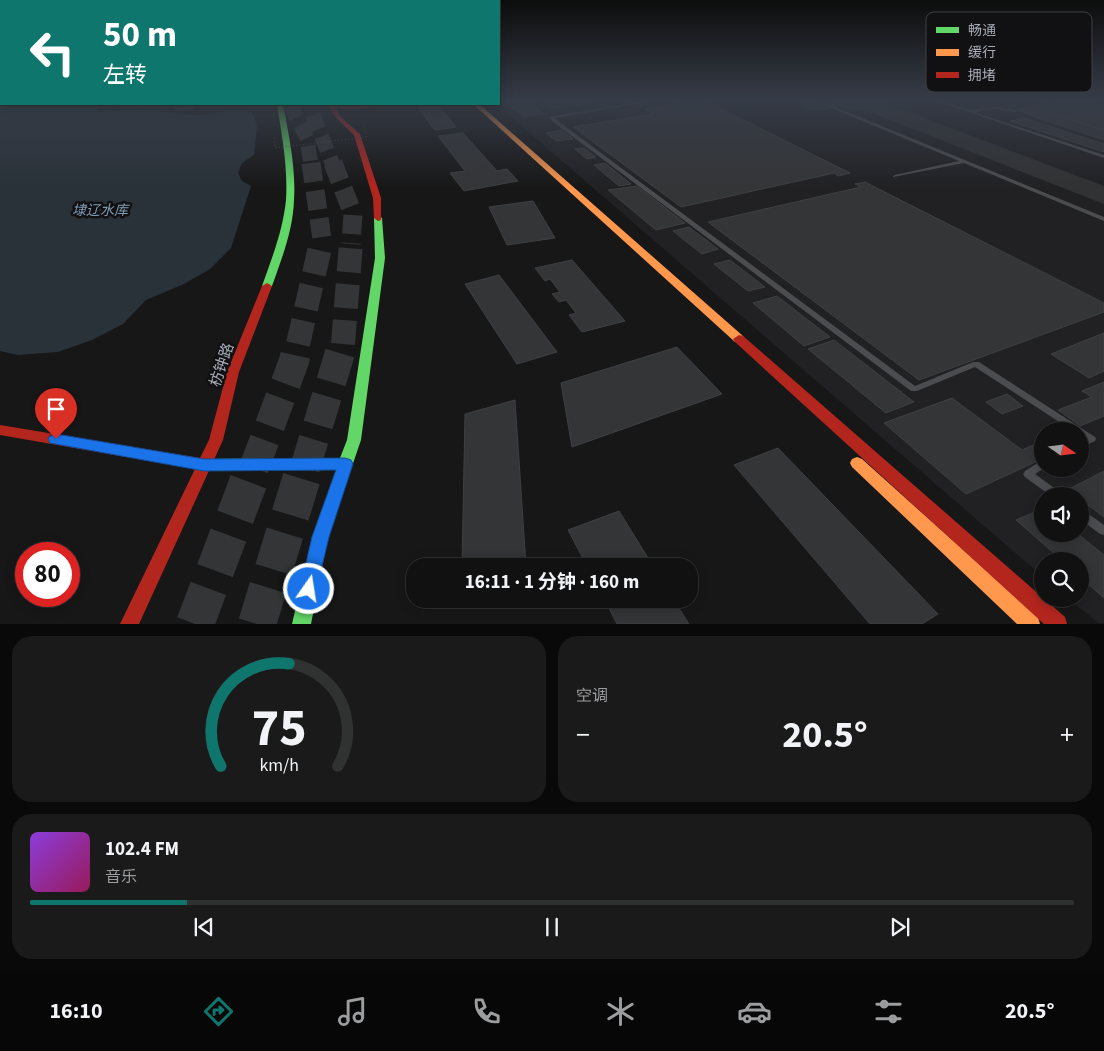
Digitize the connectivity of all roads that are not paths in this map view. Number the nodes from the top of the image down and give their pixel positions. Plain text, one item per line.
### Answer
1 (285, 129) edge
2 (356, 129) edge
3 (357, 129) edge
4 (490, 129) edge
5 (504, 129) edge
6 (566, 129) edge
7 (884, 129) edge
8 (1022, 129) edge
9 (360, 130) junction
10 (1104, 157) edge
11 (963, 162) junction
12 (895, 176) dead end
13 (1104, 219) edge
14 (762, 376) dead end
15 (1066, 422) edge
16 (0, 430) edge
17 (850, 456) dead end
18 (345, 464) junction
19 (204, 465) junction
20 (1034, 471) edge
21 (1046, 487) edge
22 (1089, 519) edge
23 (1104, 530) edge
24 (129, 624) edge
25 (301, 624) edge
26 (1031, 624) edge
27 (1058, 624) edge

1 - 19 main road, 枋钟路
2 - 9 main road
3 - 9 main road
4 - 14 main road
5 - 27 main road
6 - 15 lane
7 - 11 lane
8 - 10 lane
9 - 18 main road
11 - 12 lane
11 - 13 lane
16 - 19 main road
17 - 26 main road
18 - 19 main road
18 - 25 main road
19 - 24 main road, 枋钟路
20 - 21 lane
22 - 23 lane

